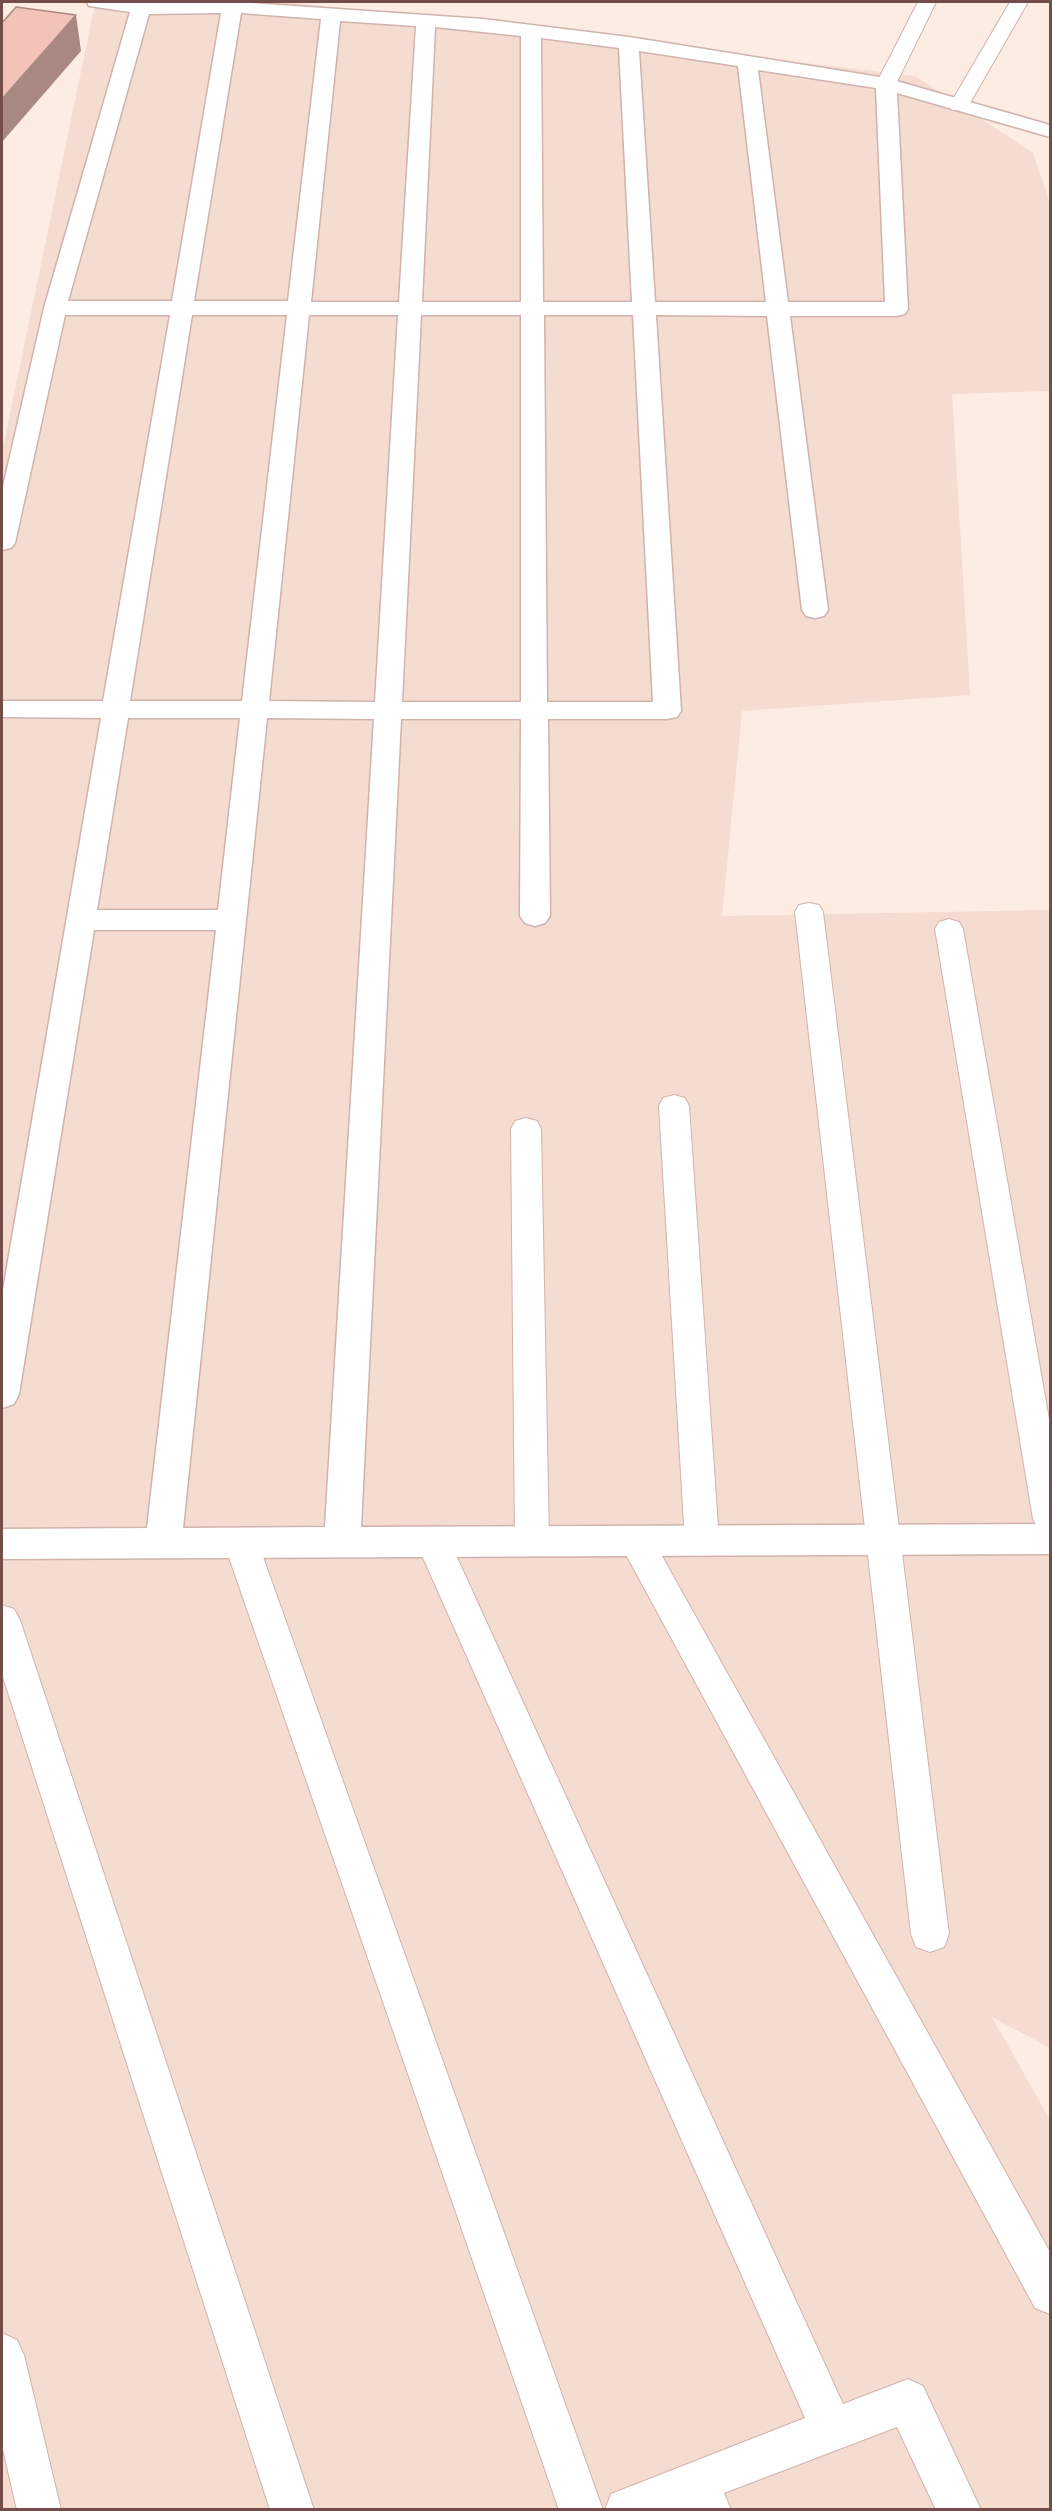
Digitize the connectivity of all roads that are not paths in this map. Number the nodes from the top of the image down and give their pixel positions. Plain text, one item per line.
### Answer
1 (96, 2) edge
2 (927, 2) edge
3 (1019, 2) edge
4 (221, 4) edge
5 (141, 8) junction
6 (331, 14) junction
7 (426, 21) junction
8 (531, 32) junction
9 (629, 43) junction
10 (747, 62) junction
11 (886, 84) junction
12 (958, 106) junction
13 (1050, 131) edge
14 (55, 308) junction
15 (182, 308) junction
16 (299, 308) junction
17 (410, 309) junction
18 (533, 309) junction
19 (644, 309) junction
20 (778, 309) junction
21 (2, 543) edge
22 (814, 610) dead end
23 (2, 709) edge
24 (115, 710) junction
25 (255, 710) junction
26 (388, 710) junction
27 (534, 711) junction
28 (809, 912) dead end
29 (535, 916) dead end
30 (80, 920) junction
31 (232, 920) junction
32 (949, 929) dead end
33 (674, 1106) dead end
34 (526, 1129) dead end
35 (2, 1394) edge
36 (1050, 1519) edge
37 (1050, 1539) edge
38 (883, 1540) junction
39 (532, 1541) junction
40 (636, 1541) junction
41 (702, 1541) junction
42 (342, 1542) junction
43 (433, 1542) junction
44 (163, 1543) junction
45 (241, 1543) junction
46 (2, 1544) edge
47 (2, 1620) edge
48 (930, 1934) dead end
49 (1050, 2293) edge
50 (2, 2355) edge
51 (833, 2431) junction
52 (703, 2495) edge
53 (39, 2510) edge
54 (292, 2510) edge
55 (581, 2510) edge
56 (627, 2510) edge
57 (959, 2510) edge

1 - 5 street
2 - 11 lane
3 - 12 lane
4 - 5 street
4 - 6 street
4 - 15 street
5 - 14 street
6 - 7 street
6 - 16 street
7 - 8 street
7 - 17 street
8 - 9 street
8 - 18 street
9 - 10 street
9 - 19 street
10 - 11 street
10 - 20 street
11 - 12 street
11 - 20 street
12 - 13 street
14 - 15 street
14 - 21 street
15 - 16 street
15 - 24 street
16 - 17 street
16 - 25 street
17 - 18 street
17 - 26 street
18 - 19 street
18 - 27 street
19 - 20 street
19 - 27 street
20 - 22 street
23 - 24 street
24 - 25 street
24 - 30 street
25 - 26 street
25 - 31 street
26 - 27 street
26 - 42 street
27 - 29 street
28 - 38 lane
30 - 31 street
30 - 35 street
31 - 44 street
32 - 36 lane
33 - 41 lane
34 - 39 lane
37 - 38 street
38 - 41 street
38 - 48 lane
39 - 40 street
39 - 43 street
40 - 41 street
40 - 49 lane
42 - 43 street
42 - 45 street
43 - 51 lane
44 - 45 street
44 - 46 street
45 - 55 lane
47 - 54 lane
50 - 53 lane
51 - 52 lane
51 - 57 lane
52 - 56 lane

